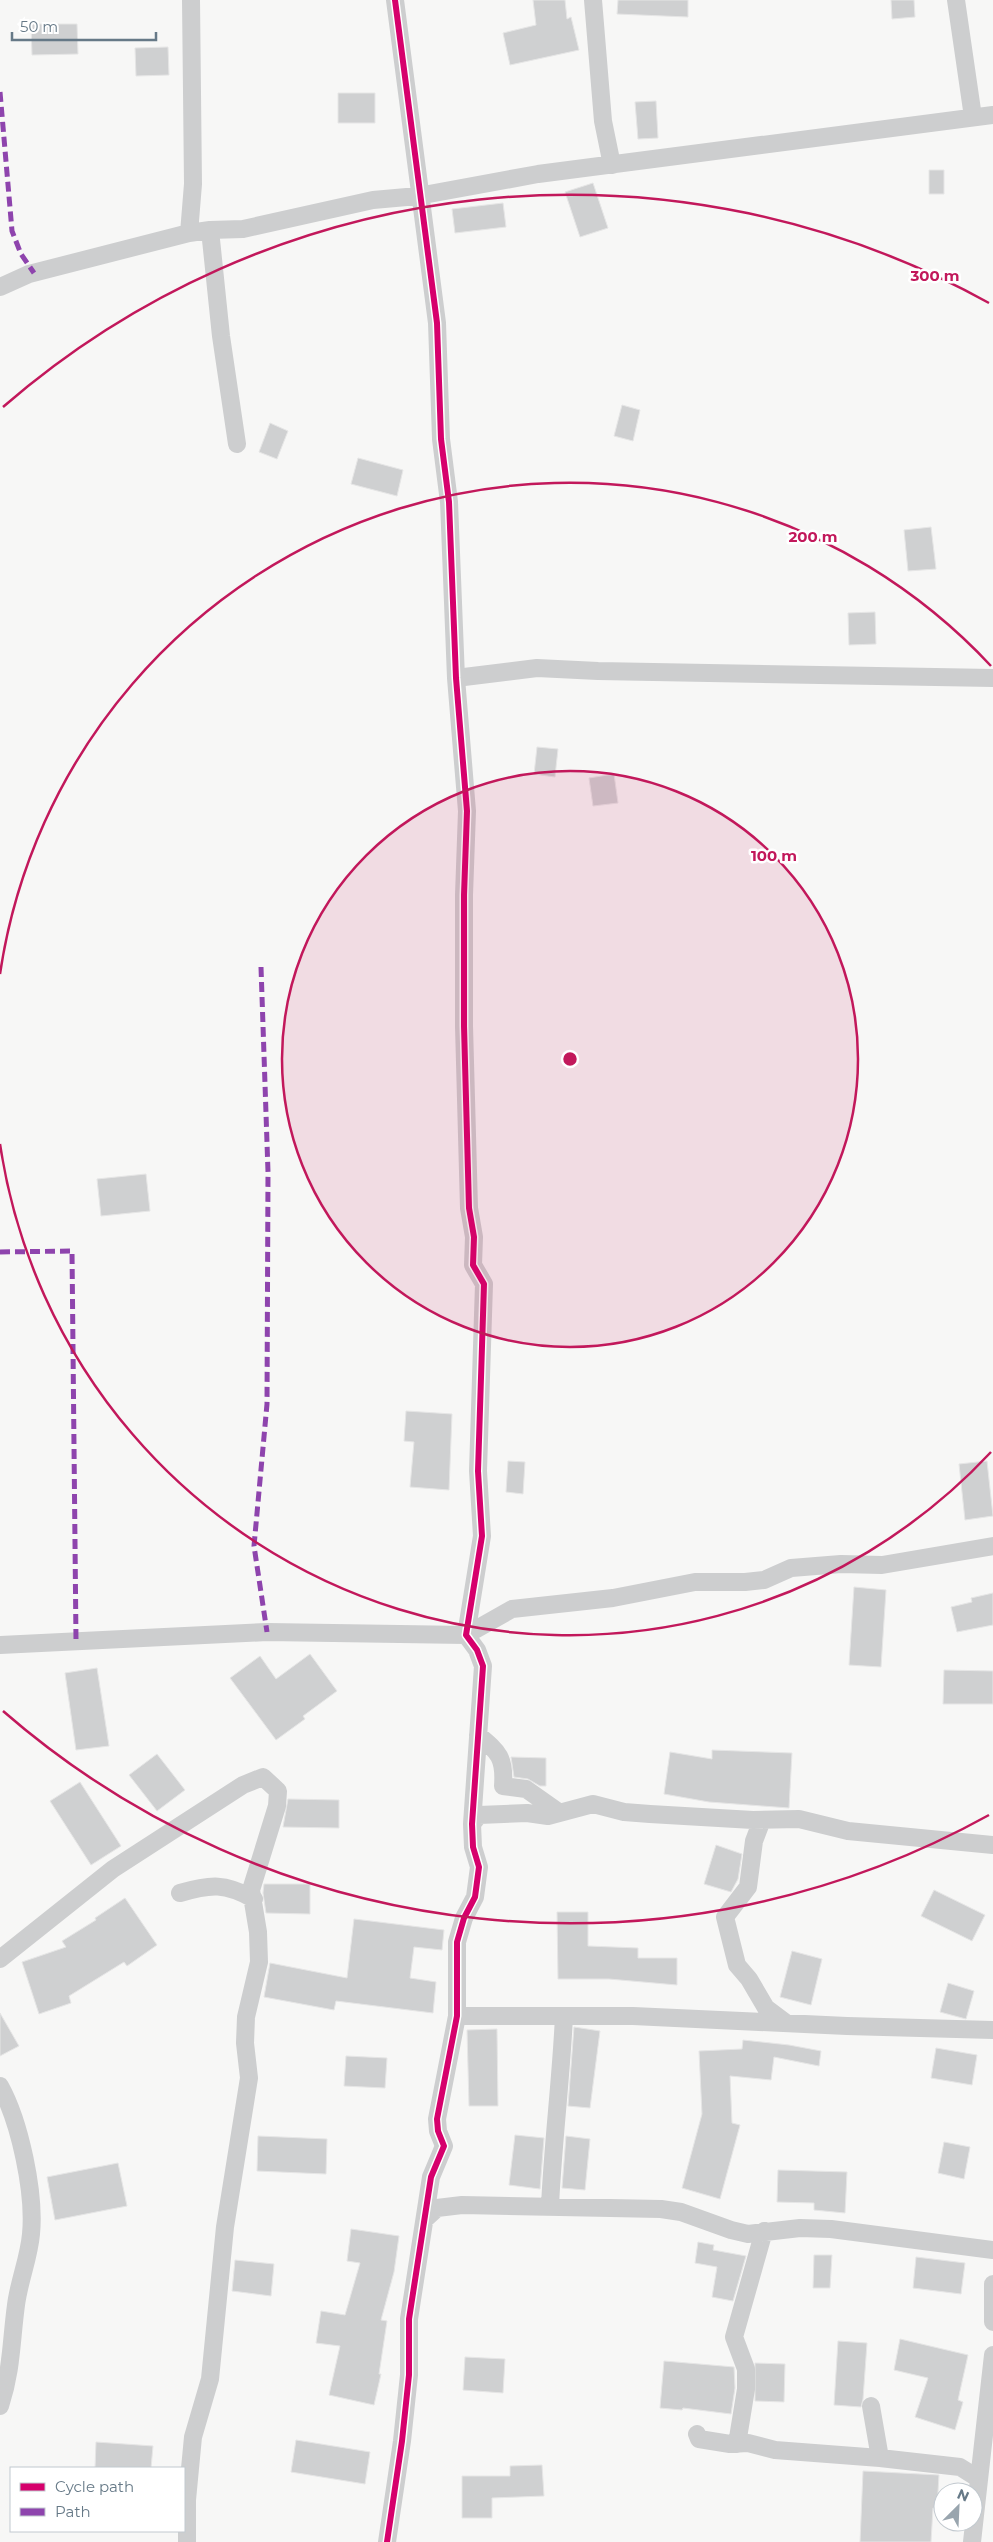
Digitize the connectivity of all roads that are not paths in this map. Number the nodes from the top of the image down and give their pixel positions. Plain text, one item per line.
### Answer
1 (191, 0) edge
2 (395, 0) edge
3 (593, 0) edge
4 (956, 0) edge
5 (993, 115) edge
6 (973, 117) junction
7 (612, 166) junction
8 (418, 196) junction
9 (210, 230) junction
10 (189, 233) junction
11 (0, 287) edge
12 (237, 444) dead end
13 (456, 678) junction
14 (993, 678) edge
15 (993, 1546) edge
16 (466, 1635) junction
17 (0, 1645) edge
18 (478, 1735) junction
19 (560, 1813) junction
20 (762, 1820) junction
21 (472, 1824) junction
22 (993, 1845) edge
23 (180, 1893) dead end
24 (254, 1899) junction
25 (0, 1959) edge
26 (457, 2016) junction
27 (564, 2016) junction
28 (786, 2023) junction
29 (993, 2030) edge
30 (0, 2086) edge
31 (550, 2206) junction
32 (425, 2219) junction
33 (764, 2231) junction
34 (993, 2250) edge
35 (993, 2284) edge
36 (993, 2322) edge
37 (993, 2355) edge
38 (0, 2406) edge
39 (871, 2406) dead end
40 (697, 2434) dead end
41 (737, 2444) junction
42 (880, 2458) junction
43 (979, 2479) junction
44 (187, 2542) edge
45 (387, 2542) edge
46 (972, 2542) edge

1 - 10 street
2 - 8 street
3 - 7 street
4 - 6 street
5 - 6 street
6 - 7 street
7 - 8 street
8 - 9 street
8 - 13 street
9 - 10 street
9 - 12 street
10 - 11 street
13 - 14 street
13 - 16 street
15 - 16 street
16 - 17 street
16 - 18 street
18 - 19 street
18 - 21 street
19 - 20 street
19 - 21 street
20 - 22 street
20 - 28 street
21 - 26 street
23 - 24 street
24 - 25 street
24 - 44 street
26 - 27 street
26 - 32 street
27 - 28 street
27 - 31 street
28 - 29 street
30 - 38 street
31 - 32 street
31 - 33 street
32 - 45 street
33 - 34 street
33 - 41 street
35 - 36 street
37 - 43 street
39 - 42 street
40 - 41 street
41 - 42 street
42 - 43 street
43 - 46 street

